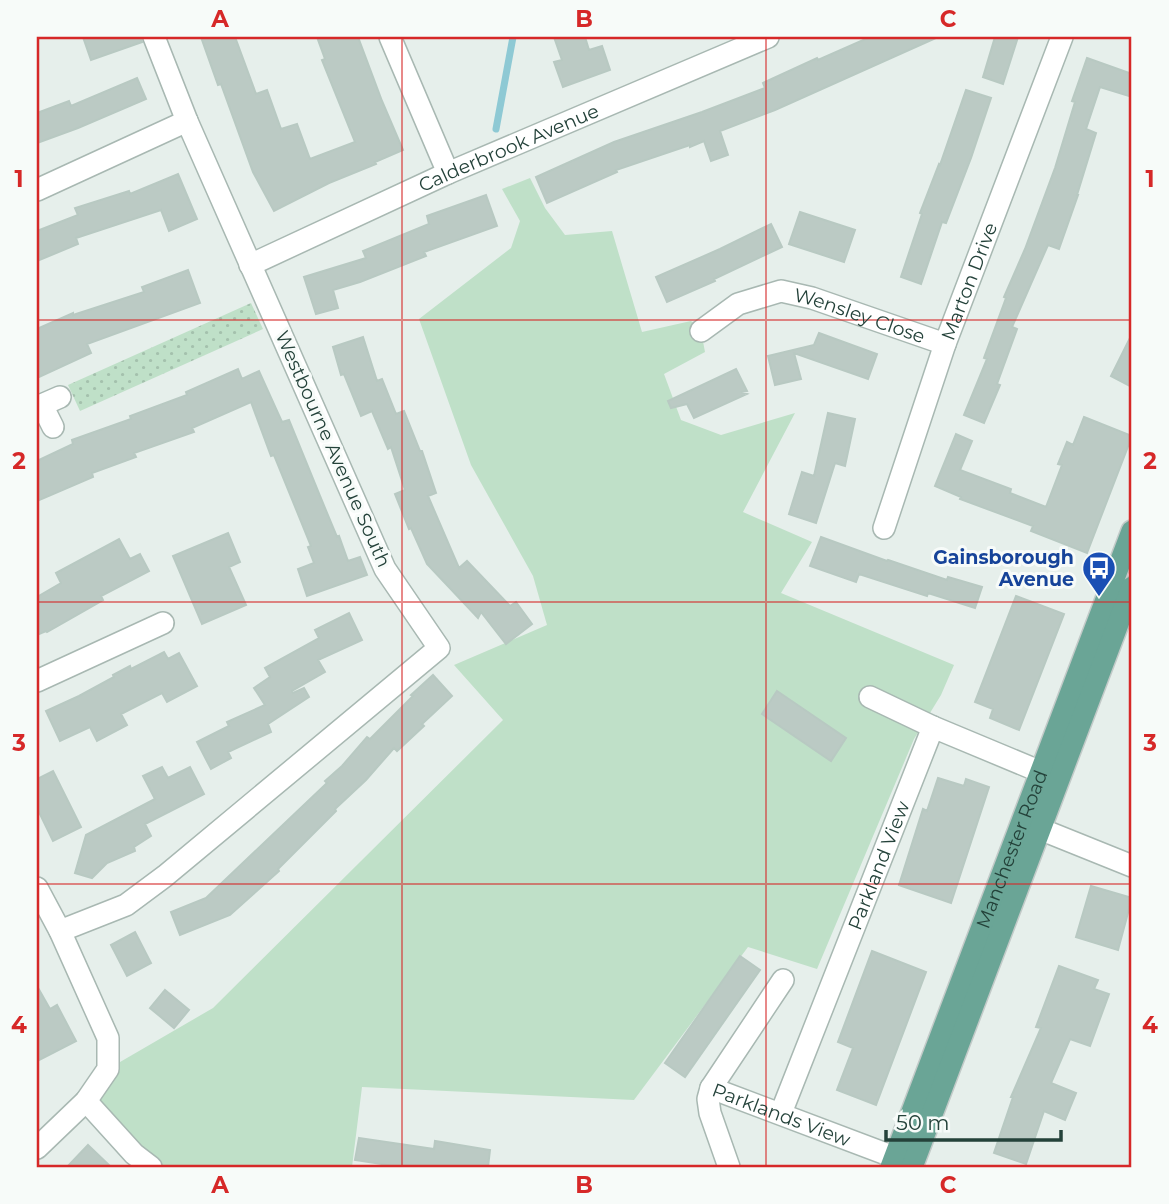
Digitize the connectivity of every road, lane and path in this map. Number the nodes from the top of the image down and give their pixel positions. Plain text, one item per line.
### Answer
1 (154, 37) edge
2 (390, 37) edge
3 (768, 37) edge
4 (1062, 37) edge
5 (187, 121) junction
6 (448, 173) junction
7 (37, 190) edge
8 (250, 265) junction
9 (701, 331) dead end
10 (946, 344) junction
11 (46, 403) edge
12 (53, 427) dead end
13 (884, 528) dead end
14 (1132, 531) edge
15 (1132, 587) edge
16 (1121, 606) edge
17 (163, 622) dead end
18 (37, 681) edge
19 (870, 696) dead end
20 (933, 727) junction
21 (1050, 776) junction
22 (1031, 826) junction
23 (1132, 866) edge
24 (37, 888) edge
25 (60, 931) junction
26 (783, 980) dead end
27 (711, 1088) junction
28 (86, 1101) junction
29 (781, 1113) junction
30 (37, 1148) edge
31 (902, 1164) edge
32 (151, 1167) edge
33 (729, 1167) edge

1 - 5 street, Westbourne Avenue South
2 - 6 street
3 - 6 street, Calderbrook Avenue
4 - 10 street, Marton Drive
5 - 7 street
5 - 8 street, Westbourne Avenue South
6 - 8 street, Calderbrook Avenue
8 - 25 street, Westbourne Avenue South
9 - 10 street, Wensley Close
10 - 13 street, Marton Drive
11 - 12 street
14 - 16 main road, Manchester Road
15 - 16 main road, Manchester Road
16 - 21 main road, Manchester Road
17 - 18 street
19 - 20 street
20 - 21 street
20 - 29 street, Parkland View
21 - 22 main road, Manchester Road
22 - 23 street
22 - 31 main road, Manchester Road
24 - 25 street
25 - 28 street
26 - 27 street, Parklands View
27 - 29 street, Parklands View
27 - 33 street
28 - 30 street
28 - 32 street
29 - 31 street, Parklands View

